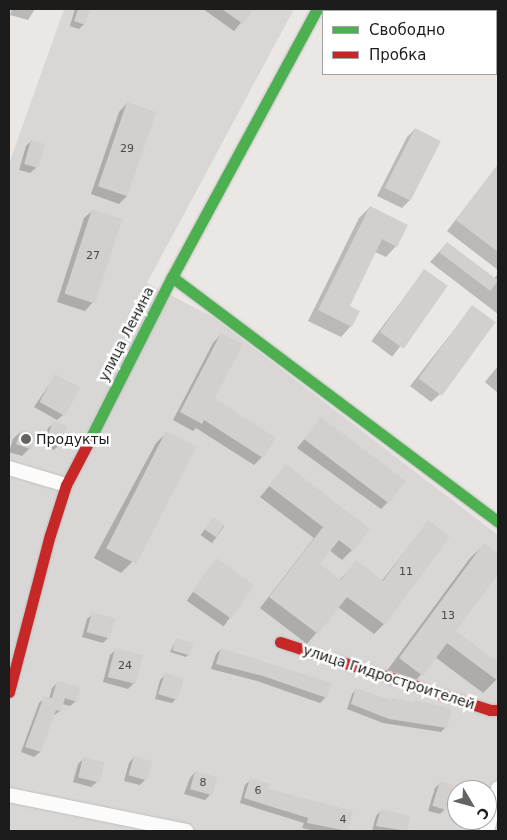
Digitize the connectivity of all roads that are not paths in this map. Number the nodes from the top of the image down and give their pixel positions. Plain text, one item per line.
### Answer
1 (317, 9) edge
2 (172, 277) junction
3 (9, 468) edge
4 (66, 485) junction
5 (498, 522) edge
6 (280, 642) dead end
7 (9, 692) edge
8 (498, 710) edge
9 (498, 788) edge
10 (9, 795) edge
11 (186, 831) edge
12 (487, 831) edge

1 - 2 street, улица Ленина
2 - 4 street, улица Ленина
2 - 5 street
3 - 4 street
4 - 7 street, улица Ленина
6 - 8 street, улица Гидростроителей
9 - 12 street
10 - 11 street

